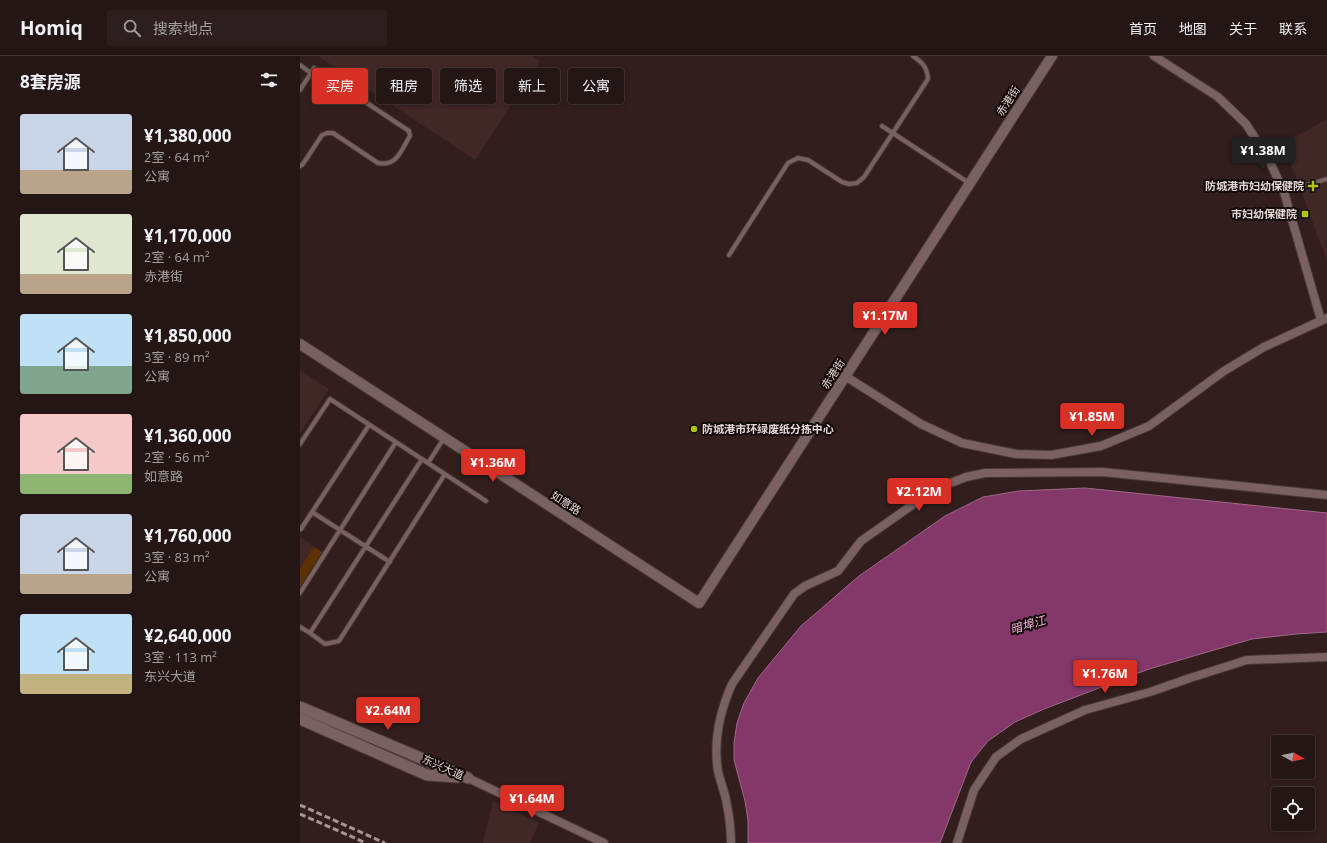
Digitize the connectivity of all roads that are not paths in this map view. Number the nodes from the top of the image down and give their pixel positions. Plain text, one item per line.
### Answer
1 (913, 56) edge
2 (1052, 56) edge
3 (1154, 56) edge
4 (300, 65) edge
5 (311, 73) junction
6 (300, 90) edge
7 (882, 126) dead end
8 (893, 133) junction
9 (300, 166) edge
10 (1327, 179) edge
11 (970, 183) junction
12 (1284, 192) junction
13 (729, 255) dead end
14 (1324, 319) edge
15 (300, 344) edge
16 (846, 376) junction
17 (369, 424) junction
18 (445, 438) junction
19 (396, 442) junction
20 (300, 444) edge
21 (422, 459) junction
22 (428, 463) junction
23 (445, 474) junction
24 (1327, 496) edge
25 (486, 501) dead end
26 (312, 512) junction
27 (300, 528) edge
28 (340, 530) junction
29 (366, 546) junction
30 (390, 562) junction
31 (300, 593) edge
32 (699, 603) joint
33 (300, 627) edge
34 (310, 634) junction
35 (1327, 658) edge
36 (300, 707) edge
37 (300, 719) edge
38 (468, 778) junction
39 (604, 843) edge
40 (731, 843) edge
41 (957, 843) edge

1 - 8 lane
2 - 11 street, 赤港街
3 - 12 street
4 - 5 lane
5 - 6 lane
5 - 9 lane
7 - 8 lane
8 - 11 lane
8 - 13 lane
10 - 12 lane
11 - 16 street, 赤港街
12 - 14 street
14 - 16 street
15 - 18 street, 如意路
16 - 32 street, 赤港街
17 - 19 lane
17 - 20 lane
17 - 26 lane
18 - 22 lane
18 - 32 street, 如意路
19 - 21 lane
19 - 28 lane
21 - 22 lane
21 - 29 lane
22 - 23 lane
23 - 25 lane
23 - 30 lane
24 - 40 street
26 - 27 lane
26 - 28 lane
28 - 29 lane
28 - 31 lane
29 - 30 lane
29 - 34 lane
30 - 34 lane
33 - 34 lane
35 - 41 street
36 - 38 main road, 东兴大道
37 - 38 main road, 东兴大道
38 - 39 street

